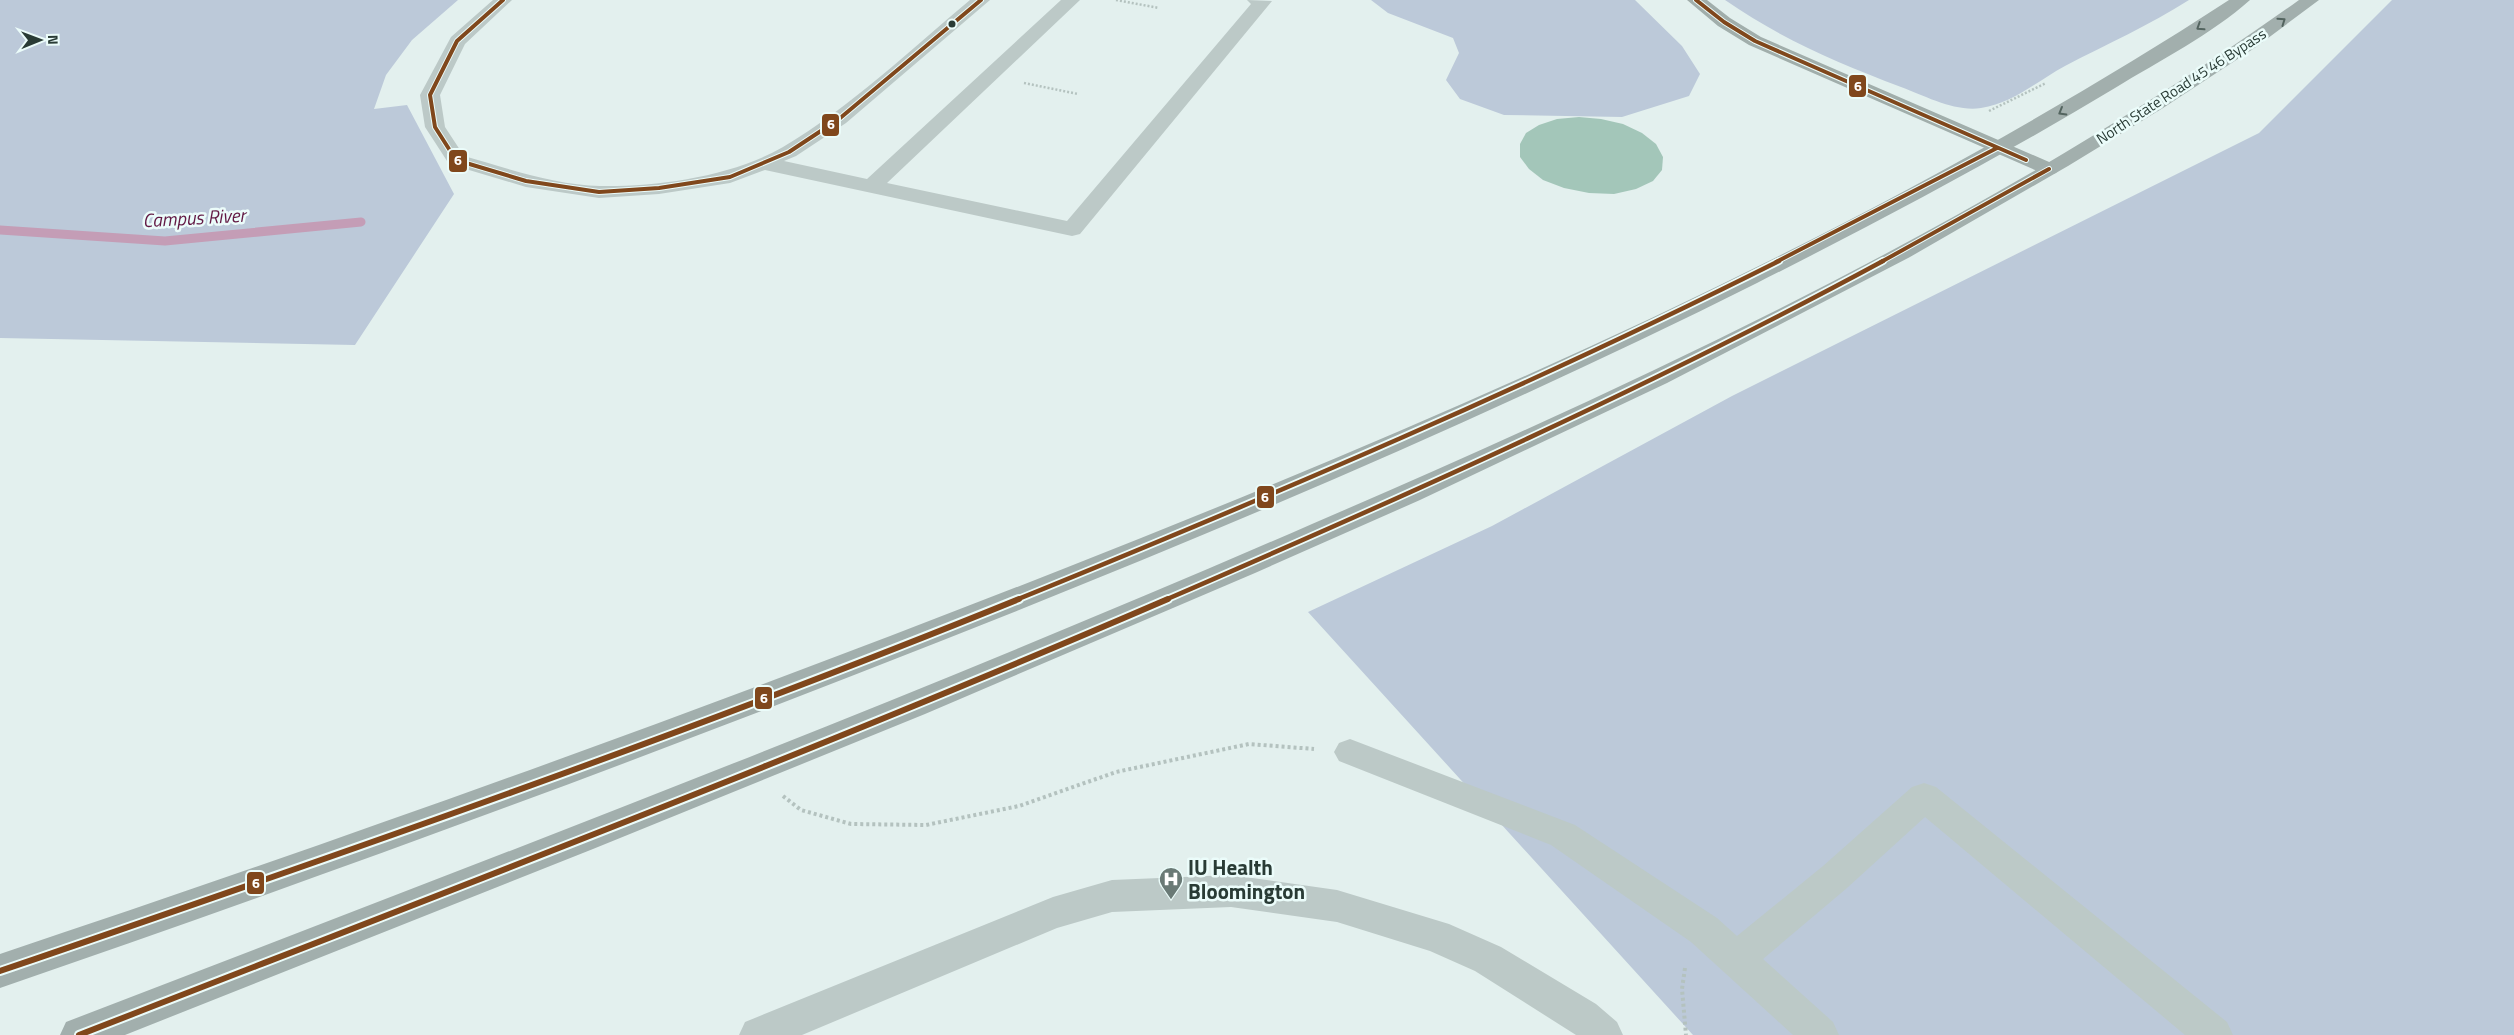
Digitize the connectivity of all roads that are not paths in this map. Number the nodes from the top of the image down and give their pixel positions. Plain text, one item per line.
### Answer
1 (503, 0) edge
2 (981, 0) edge
3 (1071, 0) edge
4 (1256, 0) edge
5 (1696, 0) edge
6 (2241, 0) edge
7 (2310, 0) edge
8 (1986, 143) junction
9 (763, 163) junction
10 (2049, 169) junction
11 (872, 186) junction
12 (1350, 752) road end
13 (1736, 959) junction
14 (0, 971) edge
15 (79, 1035) edge
16 (758, 1035) edge
17 (1604, 1035) edge
18 (1820, 1035) edge
19 (2214, 1035) edge

1 - 9 street
2 - 9 street
3 - 11 street
4 - 11 street
5 - 8 main road
6 -> 8 highway
10 -> 7 highway, North State Road 45 46 Bypass
8 - 10 main road
8 - 14 highway
9 - 11 street
10 - 15 highway, North State Road 45 46 Bypass
12 - 13 street
13 - 18 street
13 - 19 street
16 - 17 street

